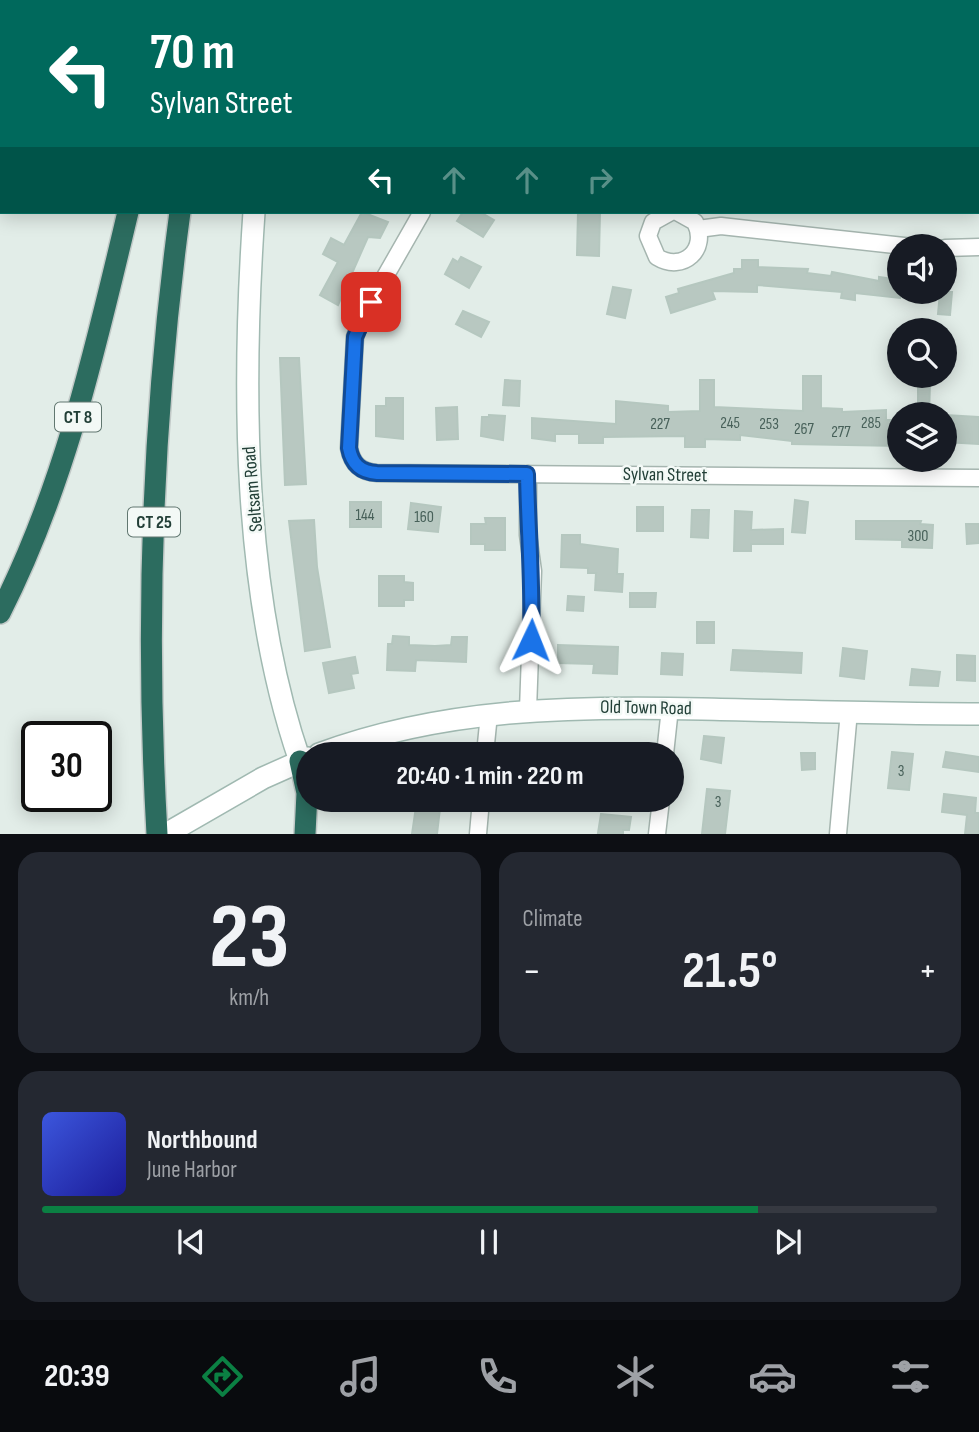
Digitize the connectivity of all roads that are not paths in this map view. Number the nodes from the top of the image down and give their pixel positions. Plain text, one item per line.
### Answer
1 (128, 214) edge
2 (180, 214) edge
3 (254, 214) edge
4 (421, 214) edge
5 (664, 214) edge
6 (683, 214) edge
7 (698, 229) junction
8 (887, 244) edge
9 (957, 247) edge
10 (979, 247) edge
11 (527, 474) junction
12 (979, 478) edge
13 (0, 613) edge
14 (670, 708) junction
15 (528, 710) junction
16 (849, 711) junction
17 (489, 714) junction
18 (979, 715) edge
19 (302, 742) edge
20 (358, 742) edge
21 (486, 742) edge
22 (667, 742) edge
23 (296, 765) edge
24 (306, 812) edge
25 (480, 812) edge
26 (660, 812) edge
27 (157, 834) edge
28 (166, 834) edge
29 (305, 834) edge
30 (478, 834) edge
31 (657, 834) edge
32 (838, 834) edge

1 - 13 highway, CT 8
2 - 27 highway, CT 25
3 - 19 main road, Seltsam Road
4 - 11 street, Sylvan Street
5 - 7 street
6 - 7 street
7 - 8 street
9 - 10 street
11 - 12 street, Sylvan Street
11 - 15 street
14 - 15 main road, Old Town Road
14 - 16 main road, Old Town Road
14 - 22 street
15 - 17 main road, Old Town Road
16 - 18 main road, Old Town Road
16 - 32 street
17 - 20 main road, Old Town Road
17 - 21 street
23 - 28 main road, Old Town Road
24 - 29 highway
25 - 30 street
26 - 31 street

